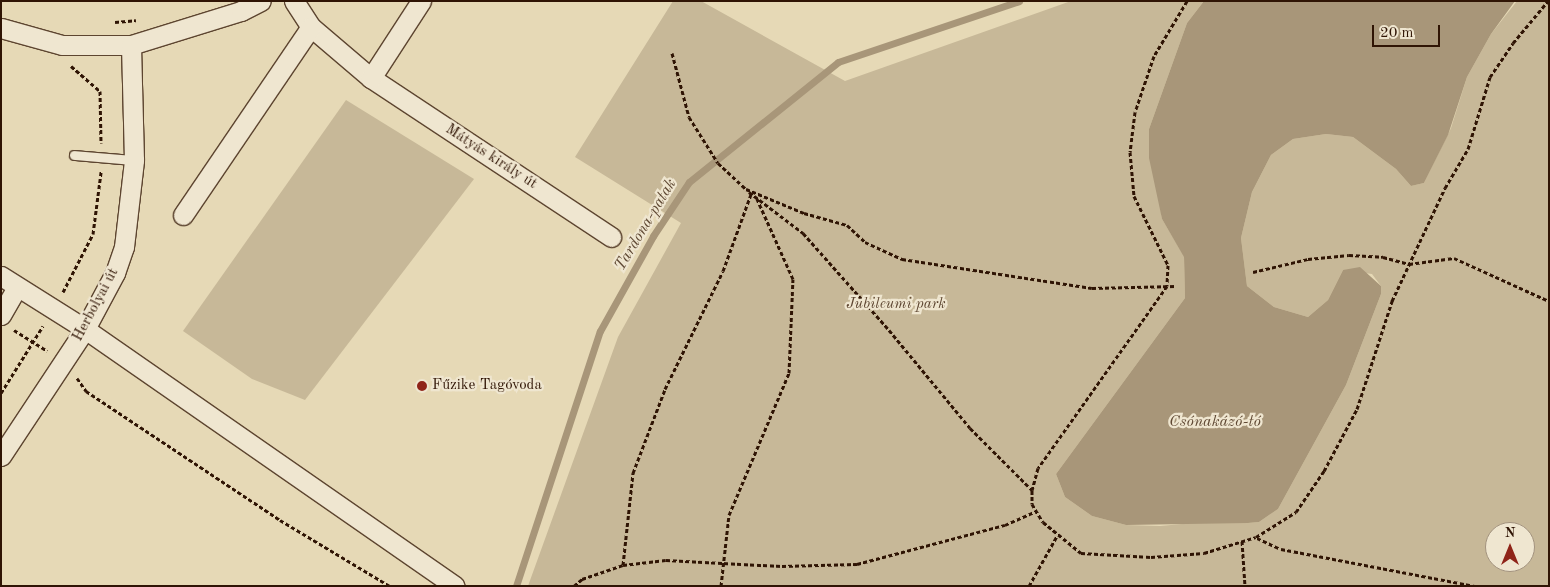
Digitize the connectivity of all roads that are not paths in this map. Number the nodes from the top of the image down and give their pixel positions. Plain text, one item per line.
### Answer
1 (261, 1) edge
2 (294, 1) edge
3 (421, 1) edge
4 (311, 27) junction
5 (1, 28) edge
6 (131, 44) junction
7 (371, 78) junction
8 (74, 155) dead end
9 (134, 160) junction
10 (183, 214) dead end
11 (612, 237) dead end
12 (9, 282) edge
13 (5, 321) edge
14 (85, 329) junction
15 (1, 456) edge
16 (452, 585) edge

1 - 6 street
2 - 4 street, Mátyás király út
3 - 7 street
4 - 7 street, Mátyás király út
4 - 10 street
5 - 6 street
6 - 9 street, Herbolyai út
7 - 11 street, Mátyás király út
8 - 9 lane
9 - 14 street, Herbolyai út
12 - 13 street
12 - 14 street
14 - 15 street, Herbolyai út
14 - 16 street

